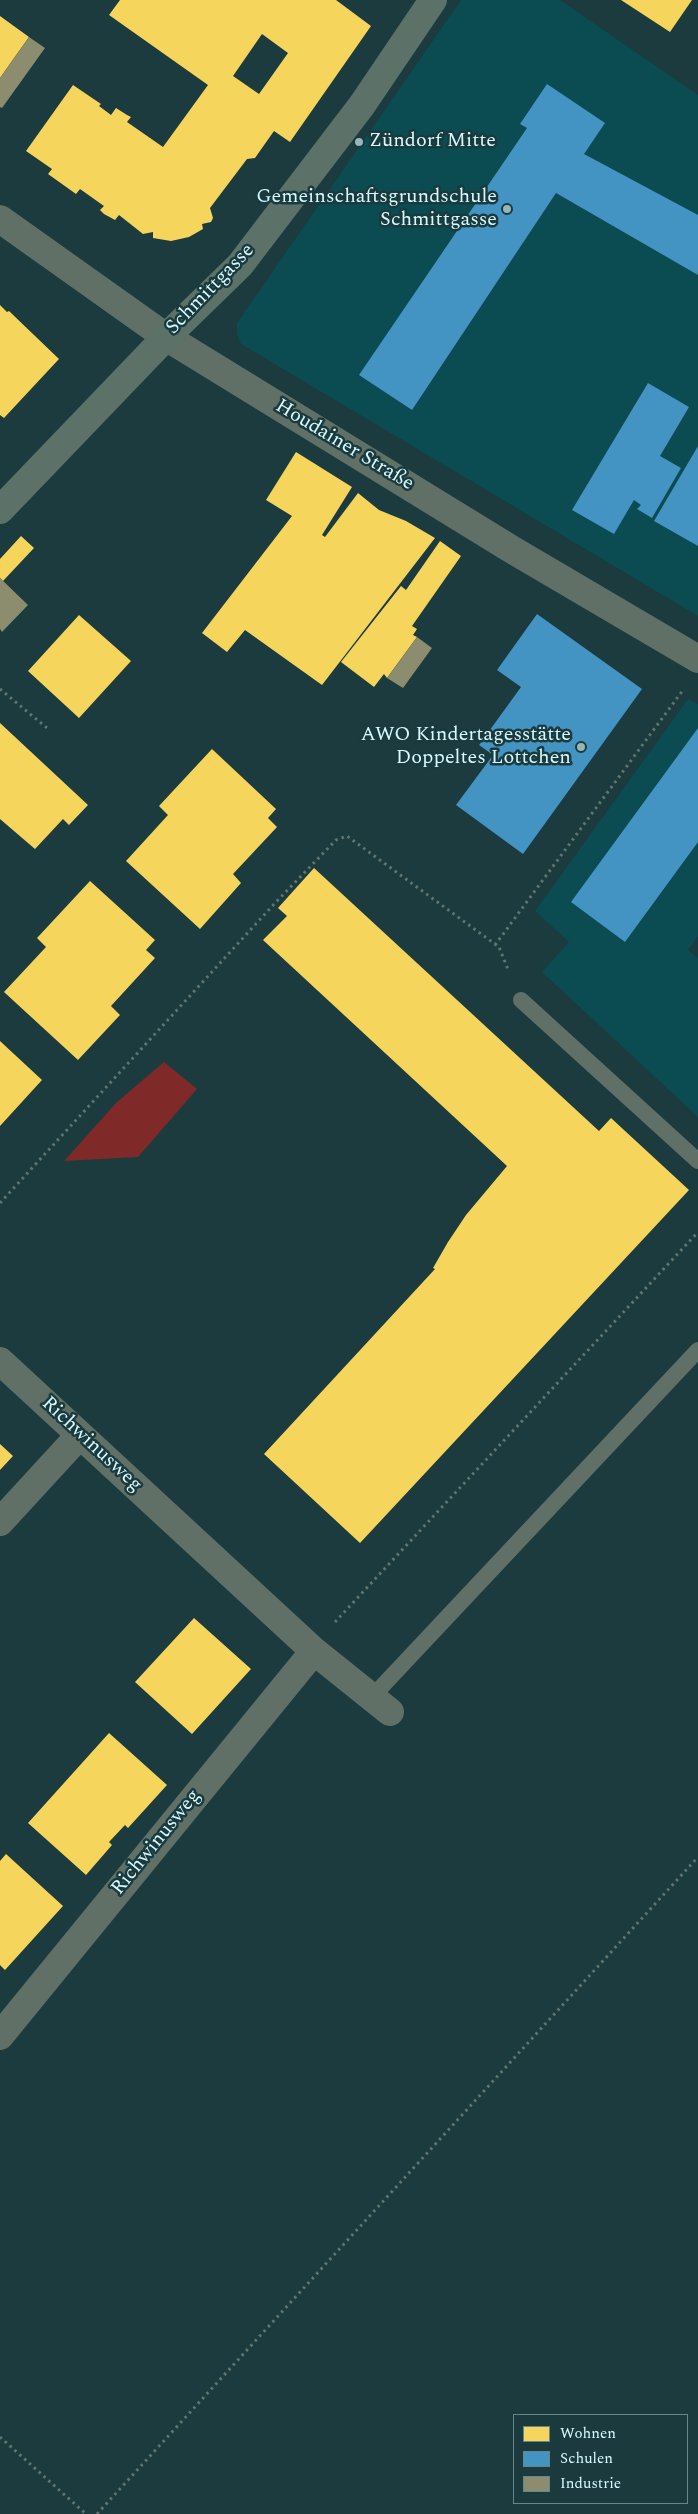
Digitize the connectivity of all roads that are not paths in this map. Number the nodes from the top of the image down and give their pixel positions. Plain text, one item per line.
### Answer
1 (433, 0) edge
2 (0, 219) edge
3 (166, 337) junction
4 (0, 510) edge
5 (698, 658) edge
6 (521, 1000) road end
7 (698, 1161) edge
8 (698, 1350) edge
9 (0, 1361) edge
10 (79, 1436) junction
11 (0, 1522) edge
12 (313, 1649) junction
13 (381, 1704) joint
14 (0, 2036) edge

1 - 3 main road, Schmittgasse
2 - 3 street, Houdainer Straße
3 - 4 main road, Schmittgasse
3 - 5 street, Houdainer Straße
6 - 7 lane
8 - 13 lane
9 - 10 street, Richwinusweg
10 - 11 street
10 - 12 street, Richwinusweg
12 - 13 street, Richwinusweg
12 - 14 street, Richwinusweg

